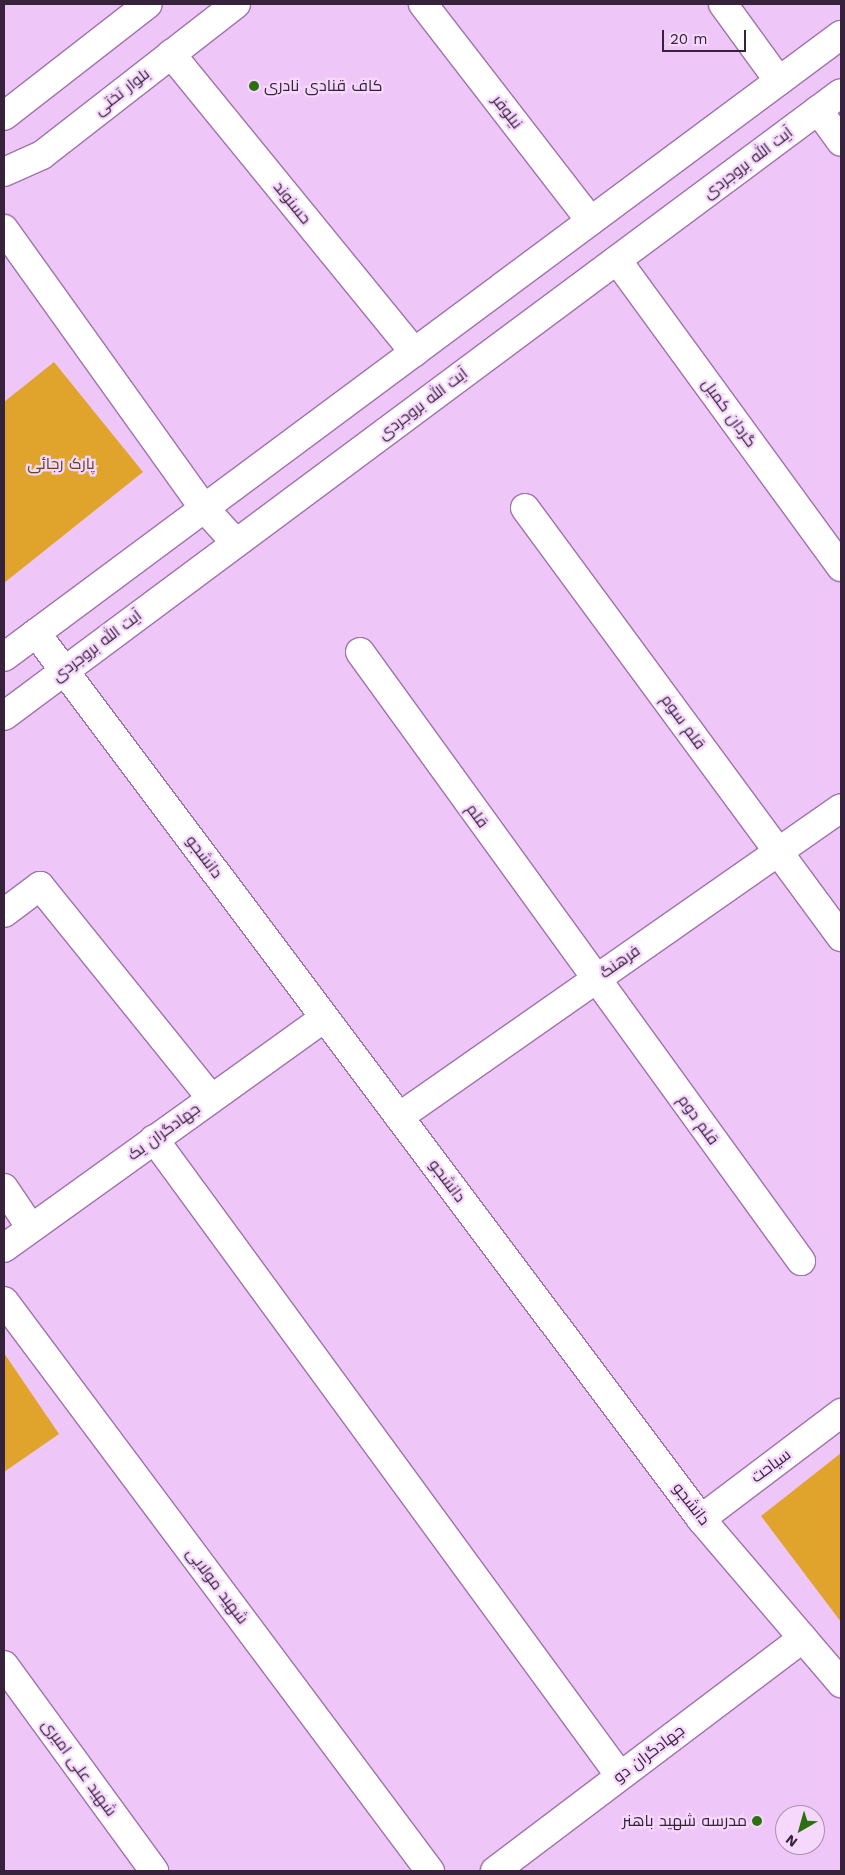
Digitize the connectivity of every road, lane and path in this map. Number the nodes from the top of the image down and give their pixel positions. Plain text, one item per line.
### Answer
1 (148, 4) edge
2 (236, 4) edge
3 (423, 4) edge
4 (723, 4) edge
5 (841, 35) edge
6 (171, 54) junction
7 (779, 81) junction
8 (841, 93) edge
9 (818, 110) junction
10 (4, 116) edge
11 (841, 142) edge
12 (4, 172) edge
13 (591, 220) junction
14 (4, 229) edge
15 (617, 260) junction
16 (414, 352) junction
17 (204, 508) junction
18 (525, 508) dead end
19 (236, 543) junction
20 (841, 567) edge
21 (36, 633) junction
22 (360, 652) dead end
23 (4, 657) edge
24 (64, 671) junction
25 (4, 716) edge
26 (841, 808) edge
27 (778, 851) junction
28 (4, 913) edge
29 (841, 937) edge
30 (595, 980) junction
31 (324, 1018) junction
32 (211, 1098) junction
33 (399, 1116) junction
34 (154, 1139) junction
35 (4, 1188) edge
36 (32, 1228) junction
37 (4, 1248) edge
38 (801, 1261) dead end
39 (4, 1301) edge
40 (841, 1413) edge
41 (701, 1519) junction
42 (803, 1638) junction
43 (4, 1665) edge
44 (841, 1682) edge
45 (620, 1776) junction
46 (511, 1867) edge
47 (154, 1871) edge
48 (430, 1871) edge

1 - 10 street
2 - 6 street, بلوار تختی
3 - 13 street, نیلوفر
4 - 7 street
5 - 7 street
6 - 12 street, بلوار تختی
6 - 16 street, حسنوند
7 - 13 street
8 - 9 street, آیت الله بروجردی
9 - 11 street
9 - 15 street, آیت الله بروجردی
13 - 16 street
14 - 17 street
15 - 19 street, آیت الله بروجردی
15 - 20 street, گردان کمیل
16 - 17 street
17 - 19 street
17 - 21 street
18 - 27 street, قلم سوم
19 - 24 street, آیت الله بروجردی
21 - 23 street
21 - 24 street, دانشجو
22 - 30 street, قلم
24 - 25 street, آیت الله بروجردی
24 - 31 street, دانشجو
26 - 27 street, فرهنگ
27 - 29 street, قلم سوم
27 - 30 street, فرهنگ
28 - 32 street
30 - 33 street, فرهنگ
30 - 38 street, قلم دوم
31 - 32 street, جهادگران یک
31 - 33 street, دانشجو
32 - 34 street, جهادگران یک
33 - 41 street, دانشجو
34 - 36 street, جهادگران یک
34 - 45 street
35 - 36 street
36 - 37 street, جهادگران یک
39 - 48 street, شهید مولایی
40 - 41 street, سیاحت
41 - 42 street, دانشجو
42 - 44 street, دانشجو
42 - 45 street, جهادگران دو
43 - 47 street, شهید علی امیری
45 - 46 street, جهادگران دو

